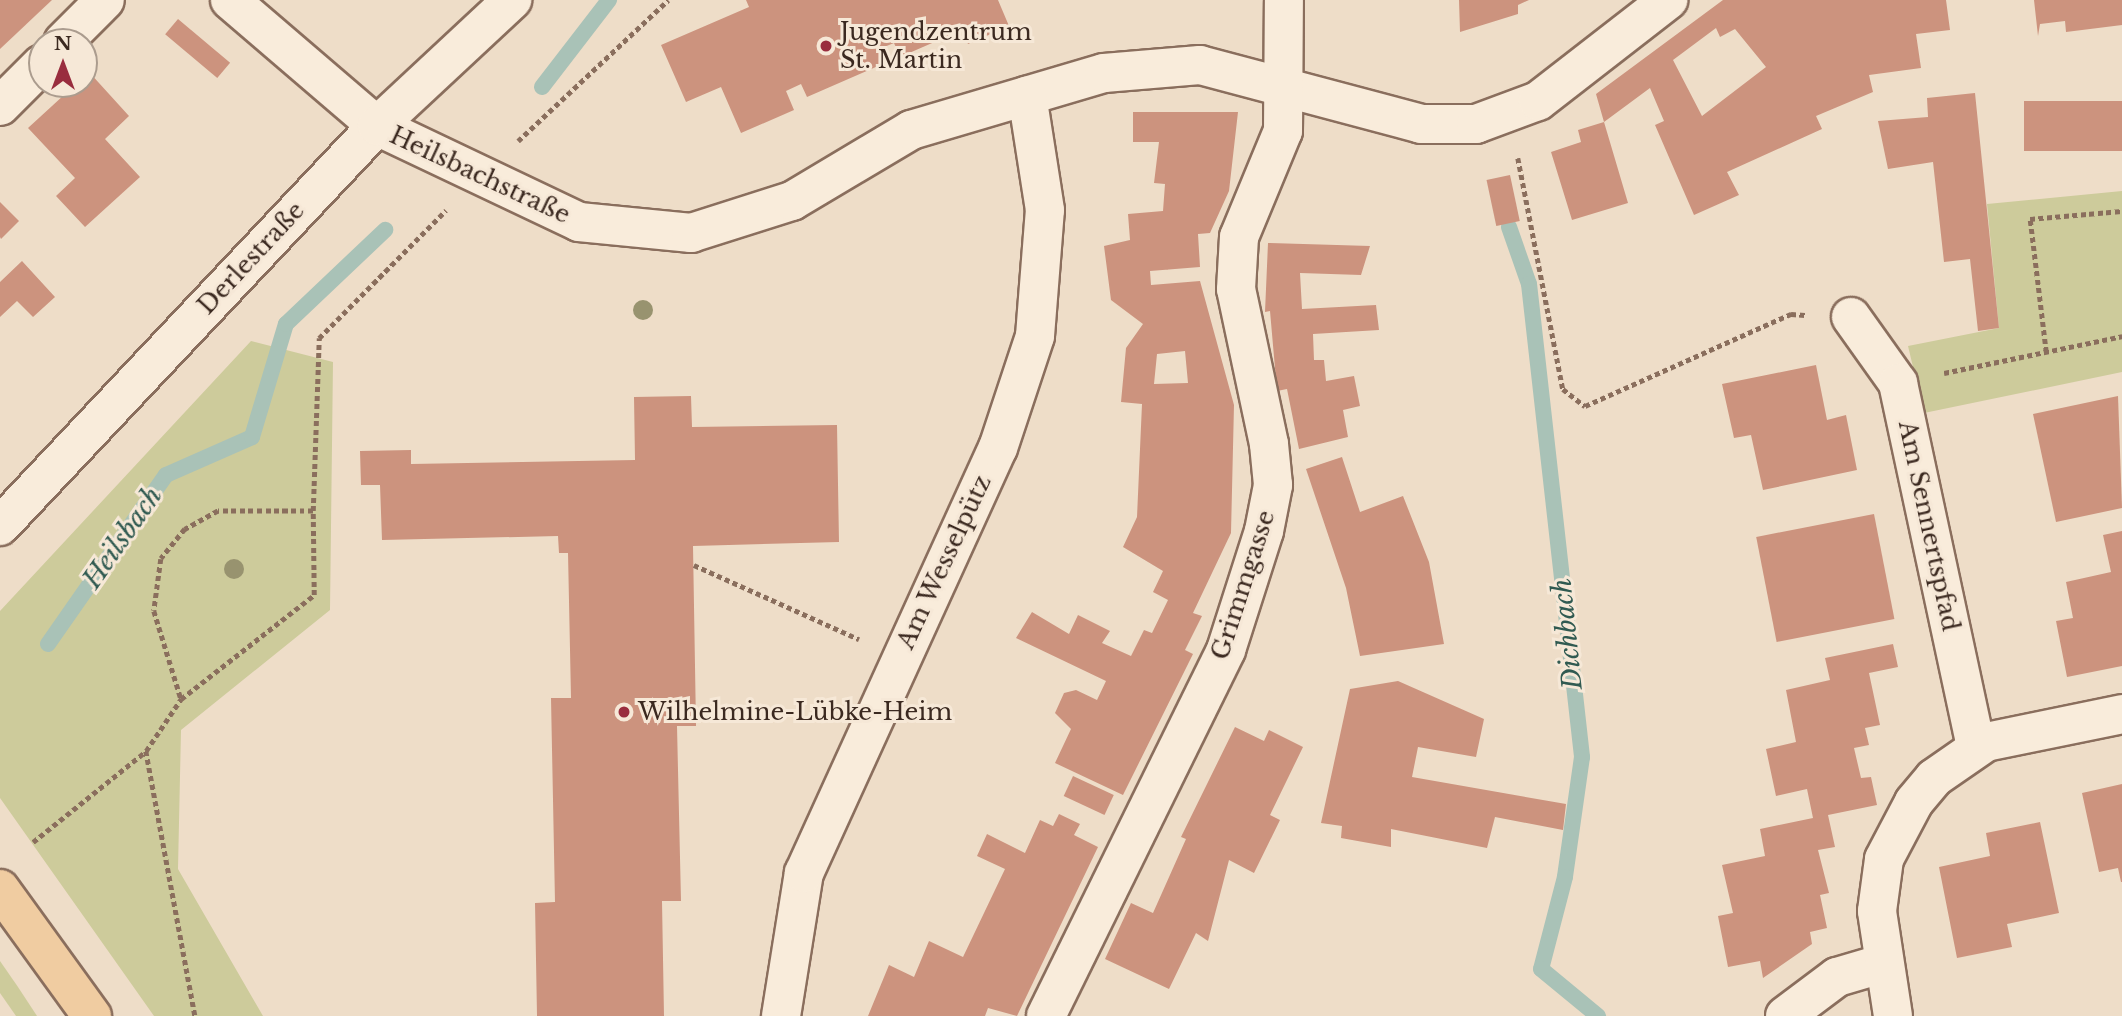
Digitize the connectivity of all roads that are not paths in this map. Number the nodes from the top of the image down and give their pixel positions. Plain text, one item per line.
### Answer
1 (105, 0) edge
2 (230, 0) edge
3 (512, 0) edge
4 (1284, 0) edge
5 (1668, 0) edge
6 (78, 28) edge
7 (28, 78) edge
8 (1287, 85) junction
9 (1027, 95) junction
10 (0, 106) edge
11 (377, 126) junction
12 (1851, 317) road end
13 (0, 526) edge
14 (2122, 714) edge
15 (1976, 748) junction
16 (0, 890) edge
17 (1881, 964) junction
18 (92, 1016) edge
19 (781, 1016) edge
20 (1046, 1016) edge
21 (1785, 1016) edge
22 (1893, 1016) edge

1 - 6 street
2 - 11 street, Heilsbachstraße
3 - 11 street, Derlestraße
4 - 8 street, Grimmgasse
5 - 8 street, Heilsbachstraße
7 - 10 street
8 - 9 street, Heilsbachstraße
8 - 20 street, Grimmgasse
9 - 11 street, Heilsbachstraße
9 - 19 street, Am Wesselpütz
11 - 13 street, Derlestraße
12 - 15 street, Am Sennertspfad
14 - 15 street
15 - 17 street
16 - 18 main road
17 - 21 street
17 - 22 street

